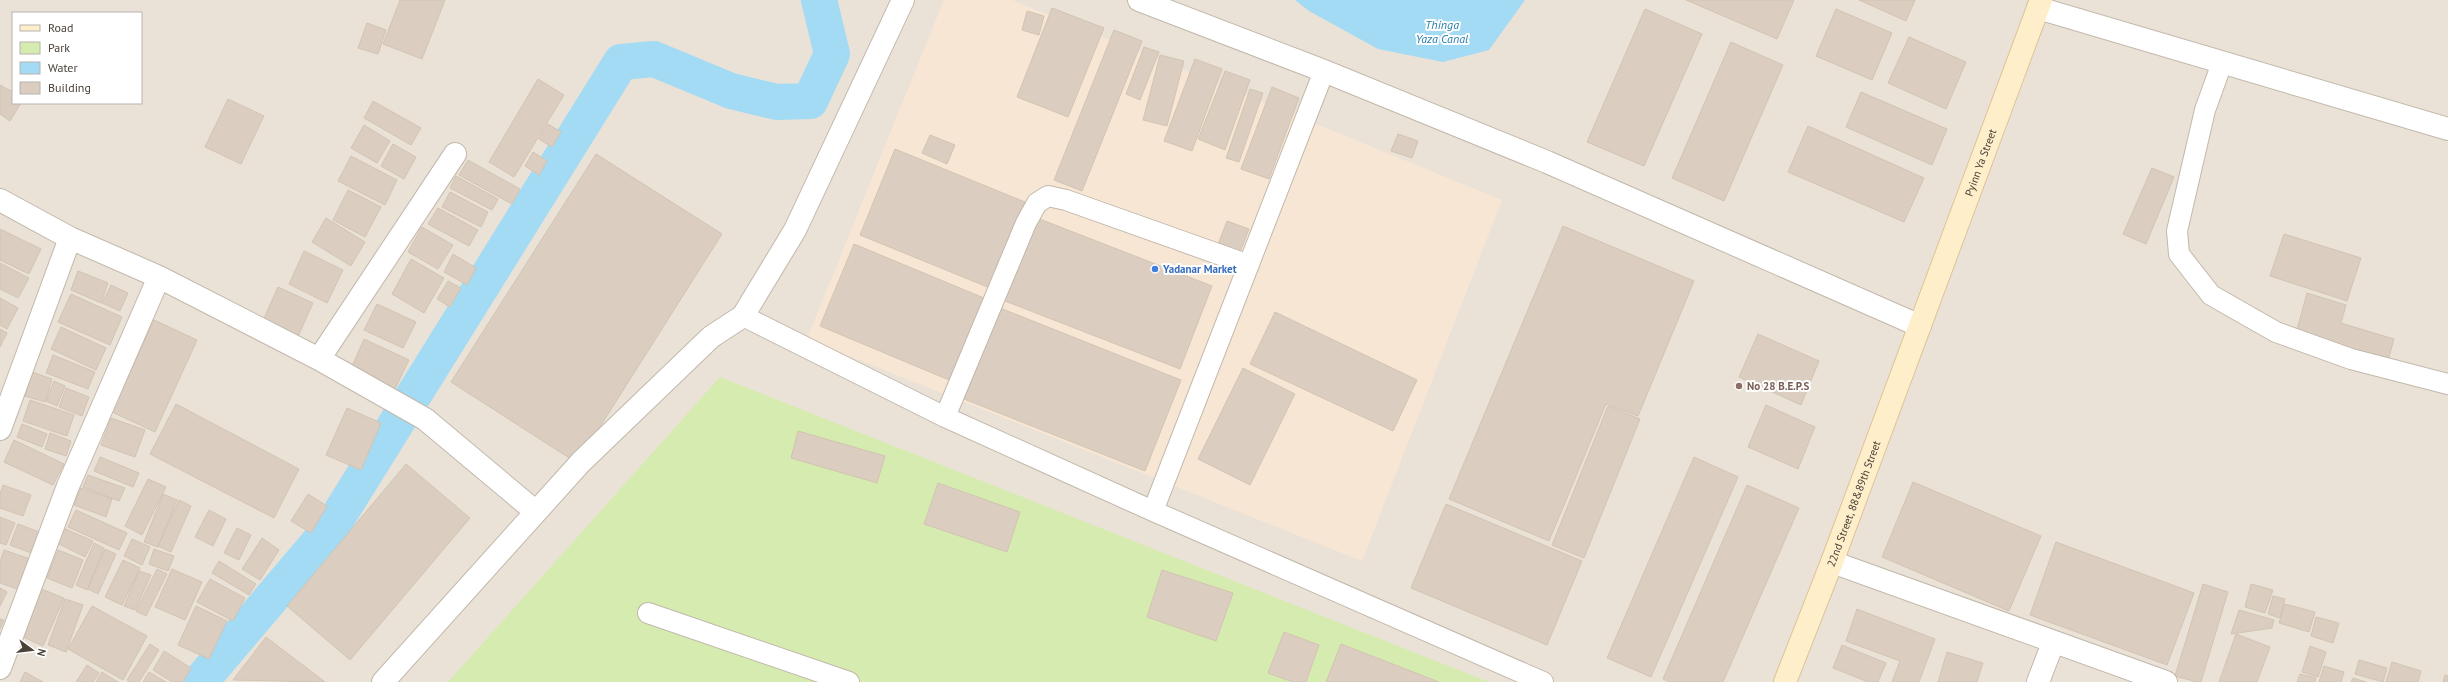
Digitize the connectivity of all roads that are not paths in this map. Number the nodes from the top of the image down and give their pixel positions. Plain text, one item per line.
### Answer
1 (903, 0) edge
2 (1139, 0) edge
3 (2039, 4) edge
4 (2222, 63) junction
5 (1324, 71) junction
6 (2448, 129) edge
7 (455, 154) dead end
8 (0, 200) edge
9 (70, 238) junction
10 (1249, 265) junction
11 (159, 278) junction
12 (743, 316) junction
13 (1920, 326) junction
14 (319, 359) junction
15 (2448, 384) edge
16 (945, 417) junction
17 (0, 429) edge
18 (1152, 511) junction
19 (536, 512) junction
20 (1832, 562) junction
21 (648, 613) dead end
22 (2053, 643) junction
23 (0, 668) edge
24 (2158, 680) edge
25 (383, 682) edge
26 (848, 682) edge
27 (1543, 682) edge
28 (1785, 682) edge
29 (2038, 682) edge

1 - 12 street
2 - 5 street
3 - 4 street
3 - 13 main road, Pyinn Ya Street
4 - 6 street
4 - 15 lane
5 - 10 lane
5 - 13 street
7 - 14 street
8 - 9 street
9 - 11 street
9 - 17 street
10 - 16 lane
10 - 18 lane
11 - 14 street
11 - 23 street
12 - 16 lane
12 - 19 street
13 - 20 main road, 22nd Street, 88&89th Street
14 - 19 street
16 - 18 lane
18 - 27 lane
19 - 25 street
20 - 22 street
20 - 28 main road, 22nd Street, 88&89th Street
21 - 26 lane
22 - 24 street
22 - 29 street

